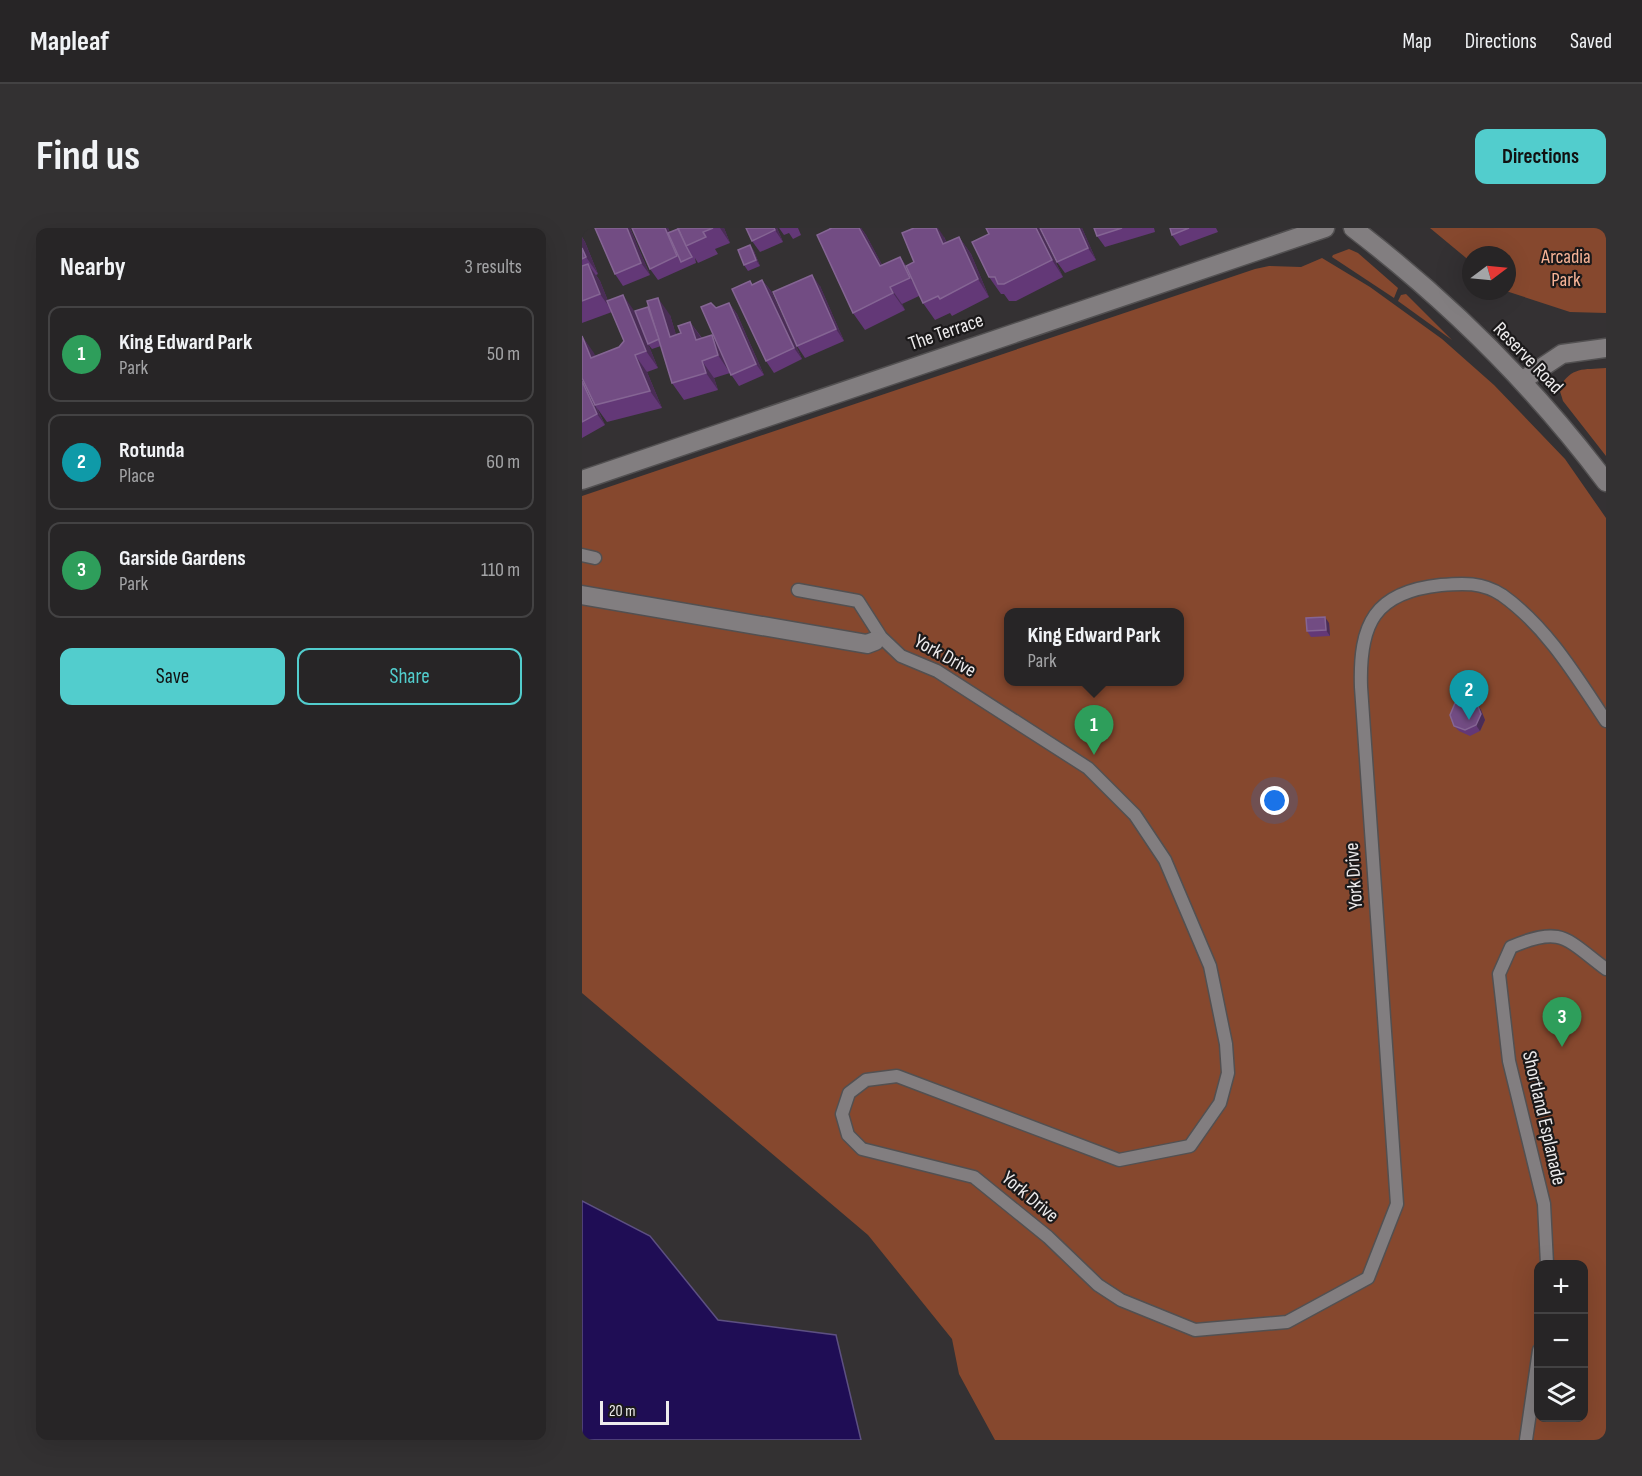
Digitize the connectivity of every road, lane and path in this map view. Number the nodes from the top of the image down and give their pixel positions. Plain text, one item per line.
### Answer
1 (1325, 228) edge
2 (1353, 228) edge
3 (1606, 348) edge
4 (1523, 380) junction
5 (582, 480) edge
6 (1606, 482) edge
7 (582, 555) edge
8 (595, 558) dead end
9 (798, 590) dead end
10 (582, 595) edge
11 (878, 639) junction
12 (1606, 721) edge
13 (1606, 969) edge
14 (1547, 1260) edge
15 (1536, 1368) edge
16 (1526, 1440) edge

1 - 5 street, The Terrace
2 - 4 street, Reserve Road
3 - 4 street
4 - 6 street, Reserve Road
7 - 8 lane
9 - 11 lane, York Drive
10 - 11 street
11 - 12 lane, York Drive
13 - 14 lane, Shortland Esplanade
15 - 16 lane

